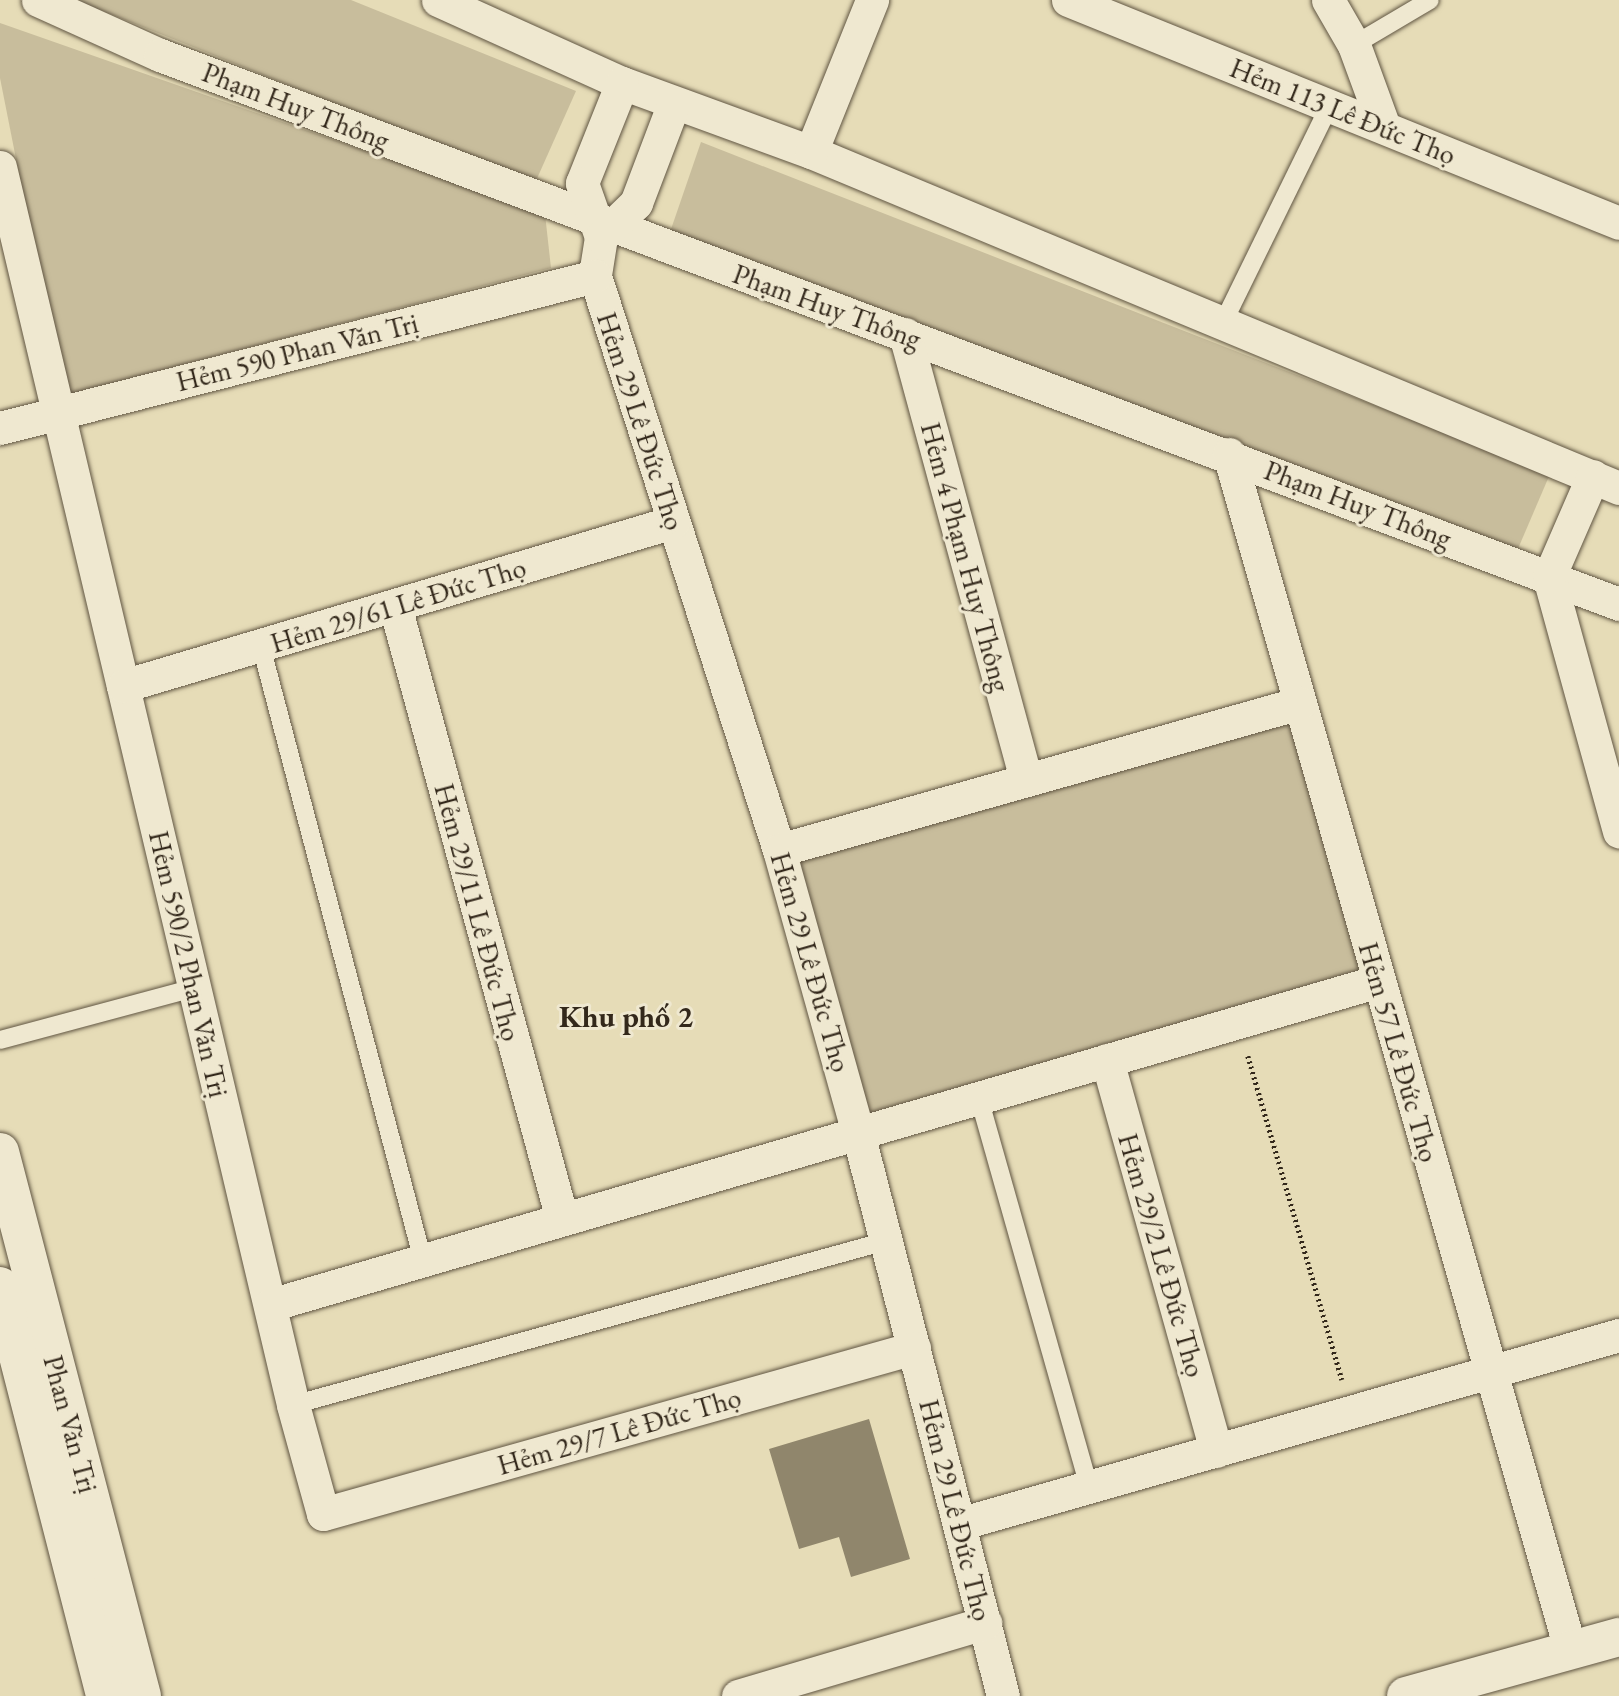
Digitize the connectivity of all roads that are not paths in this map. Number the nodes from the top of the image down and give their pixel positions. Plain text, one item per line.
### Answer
1 (38, 0) edge
2 (438, 0) edge
3 (872, 0) edge
4 (1068, 0) edge
5 (1328, 0) edge
6 (1430, 0) edge
7 (1354, 45) junction
8 (622, 83) junction
9 (674, 103) junction
10 (1330, 106) junction
11 (1384, 127) junction
12 (811, 152) junction
13 (0, 167) edge
14 (1619, 223) edge
15 (603, 228) junction
16 (594, 276) junction
17 (1223, 323) junction
18 (905, 334) junction
19 (58, 414) junction
20 (0, 428) edge
21 (1229, 454) junction
22 (1606, 482) edge
23 (673, 522) junction
24 (1549, 577) junction
25 (1619, 604) edge
26 (395, 606) junction
27 (261, 646) junction
28 (122, 686) junction
29 (1300, 703) junction
30 (1027, 780) junction
31 (1619, 832) edge
32 (779, 850) junction
33 (1379, 981) junction
34 (194, 988) junction
35 (0, 1040) edge
36 (1107, 1060) junction
37 (979, 1098) junction
38 (858, 1133) junction
39 (0, 1152) edge
40 (562, 1219) junction
41 (886, 1241) junction
42 (423, 1261) junction
43 (0, 1286) edge
44 (270, 1306) junction
45 (1619, 1335) edge
46 (914, 1348) junction
47 (1491, 1373) junction
48 (293, 1405) junction
49 (1216, 1451) junction
50 (1089, 1487) junction
51 (323, 1514) joint
52 (959, 1524) junction
53 (985, 1623) junction
54 (1619, 1637) edge
55 (1570, 1649) junction
56 (105, 1696) edge
57 (142, 1696) edge
58 (738, 1696) edge
59 (1003, 1696) edge
60 (1406, 1696) edge

1 - 15 street, Phạm Huy Thông
2 - 8 street
3 - 12 street
4 - 10 street, Hẻm 113 Lê Đức Thọ
5 - 7 street
6 - 7 lane
7 - 11 street
8 - 9 street
8 - 15 street
9 - 12 street
9 - 15 street
10 - 11 street, Hẻm 113 Lê Đức Thọ
10 - 17 lane
11 - 14 street, Hẻm 113 Lê Đức Thọ
12 - 17 street
13 - 19 street, Hẻm 590/2 Phan Văn Trị
15 - 16 street, Hẻm 29 Lê Đức Thọ
15 - 18 street, Phạm Huy Thông
16 - 19 street, Hẻm 590 Phan Văn Trị
16 - 23 street, Hẻm 29 Lê Đức Thọ
17 - 22 street
18 - 21 street, Phạm Huy Thông
18 - 30 street, Hẻm 4 Phạm Huy Thông
19 - 20 street, Hẻm 590 Phan Văn Trị
19 - 28 street, Hẻm 590/2 Phan Văn Trị
21 - 24 street, Phạm Huy Thông
21 - 29 street, Hẻm 57 Lê Đức Thọ
22 - 24 street
23 - 26 street, Hẻm 29/61 Lê Đức Thọ
23 - 32 street, Hẻm 29 Lê Đức Thọ
24 - 25 street, Phạm Huy Thông
24 - 31 street
26 - 27 street, Hẻm 29/61 Lê Đức Thọ
26 - 40 street, Hẻm 29/11 Lê Đức Thọ
27 - 28 street, Hẻm 29/61 Lê Đức Thọ
27 - 42 lane
28 - 34 street, Hẻm 590/2 Phan Văn Trị
29 - 30 street
29 - 33 street, Hẻm 57 Lê Đức Thọ
30 - 32 street
32 - 38 street, Hẻm 29 Lê Đức Thọ
33 - 36 street
33 - 47 street, Hẻm 57 Lê Đức Thọ
34 - 35 lane
34 - 44 street, Hẻm 590/2 Phan Văn Trị
36 - 37 street
36 - 49 street, Hẻm 29/2 Lê Đức Thọ
37 - 38 street
37 - 50 lane
38 - 40 street
38 - 41 street, Hẻm 29 Lê Đức Thọ
39 - 57 main road, Phan Văn Trị
40 - 42 street
41 - 46 street, Hẻm 29 Lê Đức Thọ
41 - 48 lane
42 - 44 street
43 - 56 main road, Phan Văn Trị
44 - 48 street, Hẻm 590/2 Phan Văn Trị
45 - 47 street
46 - 51 street, Hẻm 29/7 Lê Đức Thọ
46 - 52 street, Hẻm 29 Lê Đức Thọ
47 - 49 street
47 - 55 street, Hẻm 57 Lê Đức Thọ
48 - 51 street, Hẻm 590/2 Phan Văn Trị
49 - 50 street
50 - 52 street
52 - 53 street, Hẻm 29 Lê Đức Thọ
53 - 58 street
53 - 59 street, Hẻm 29 Lê Đức Thọ
54 - 55 main road
55 - 60 main road

